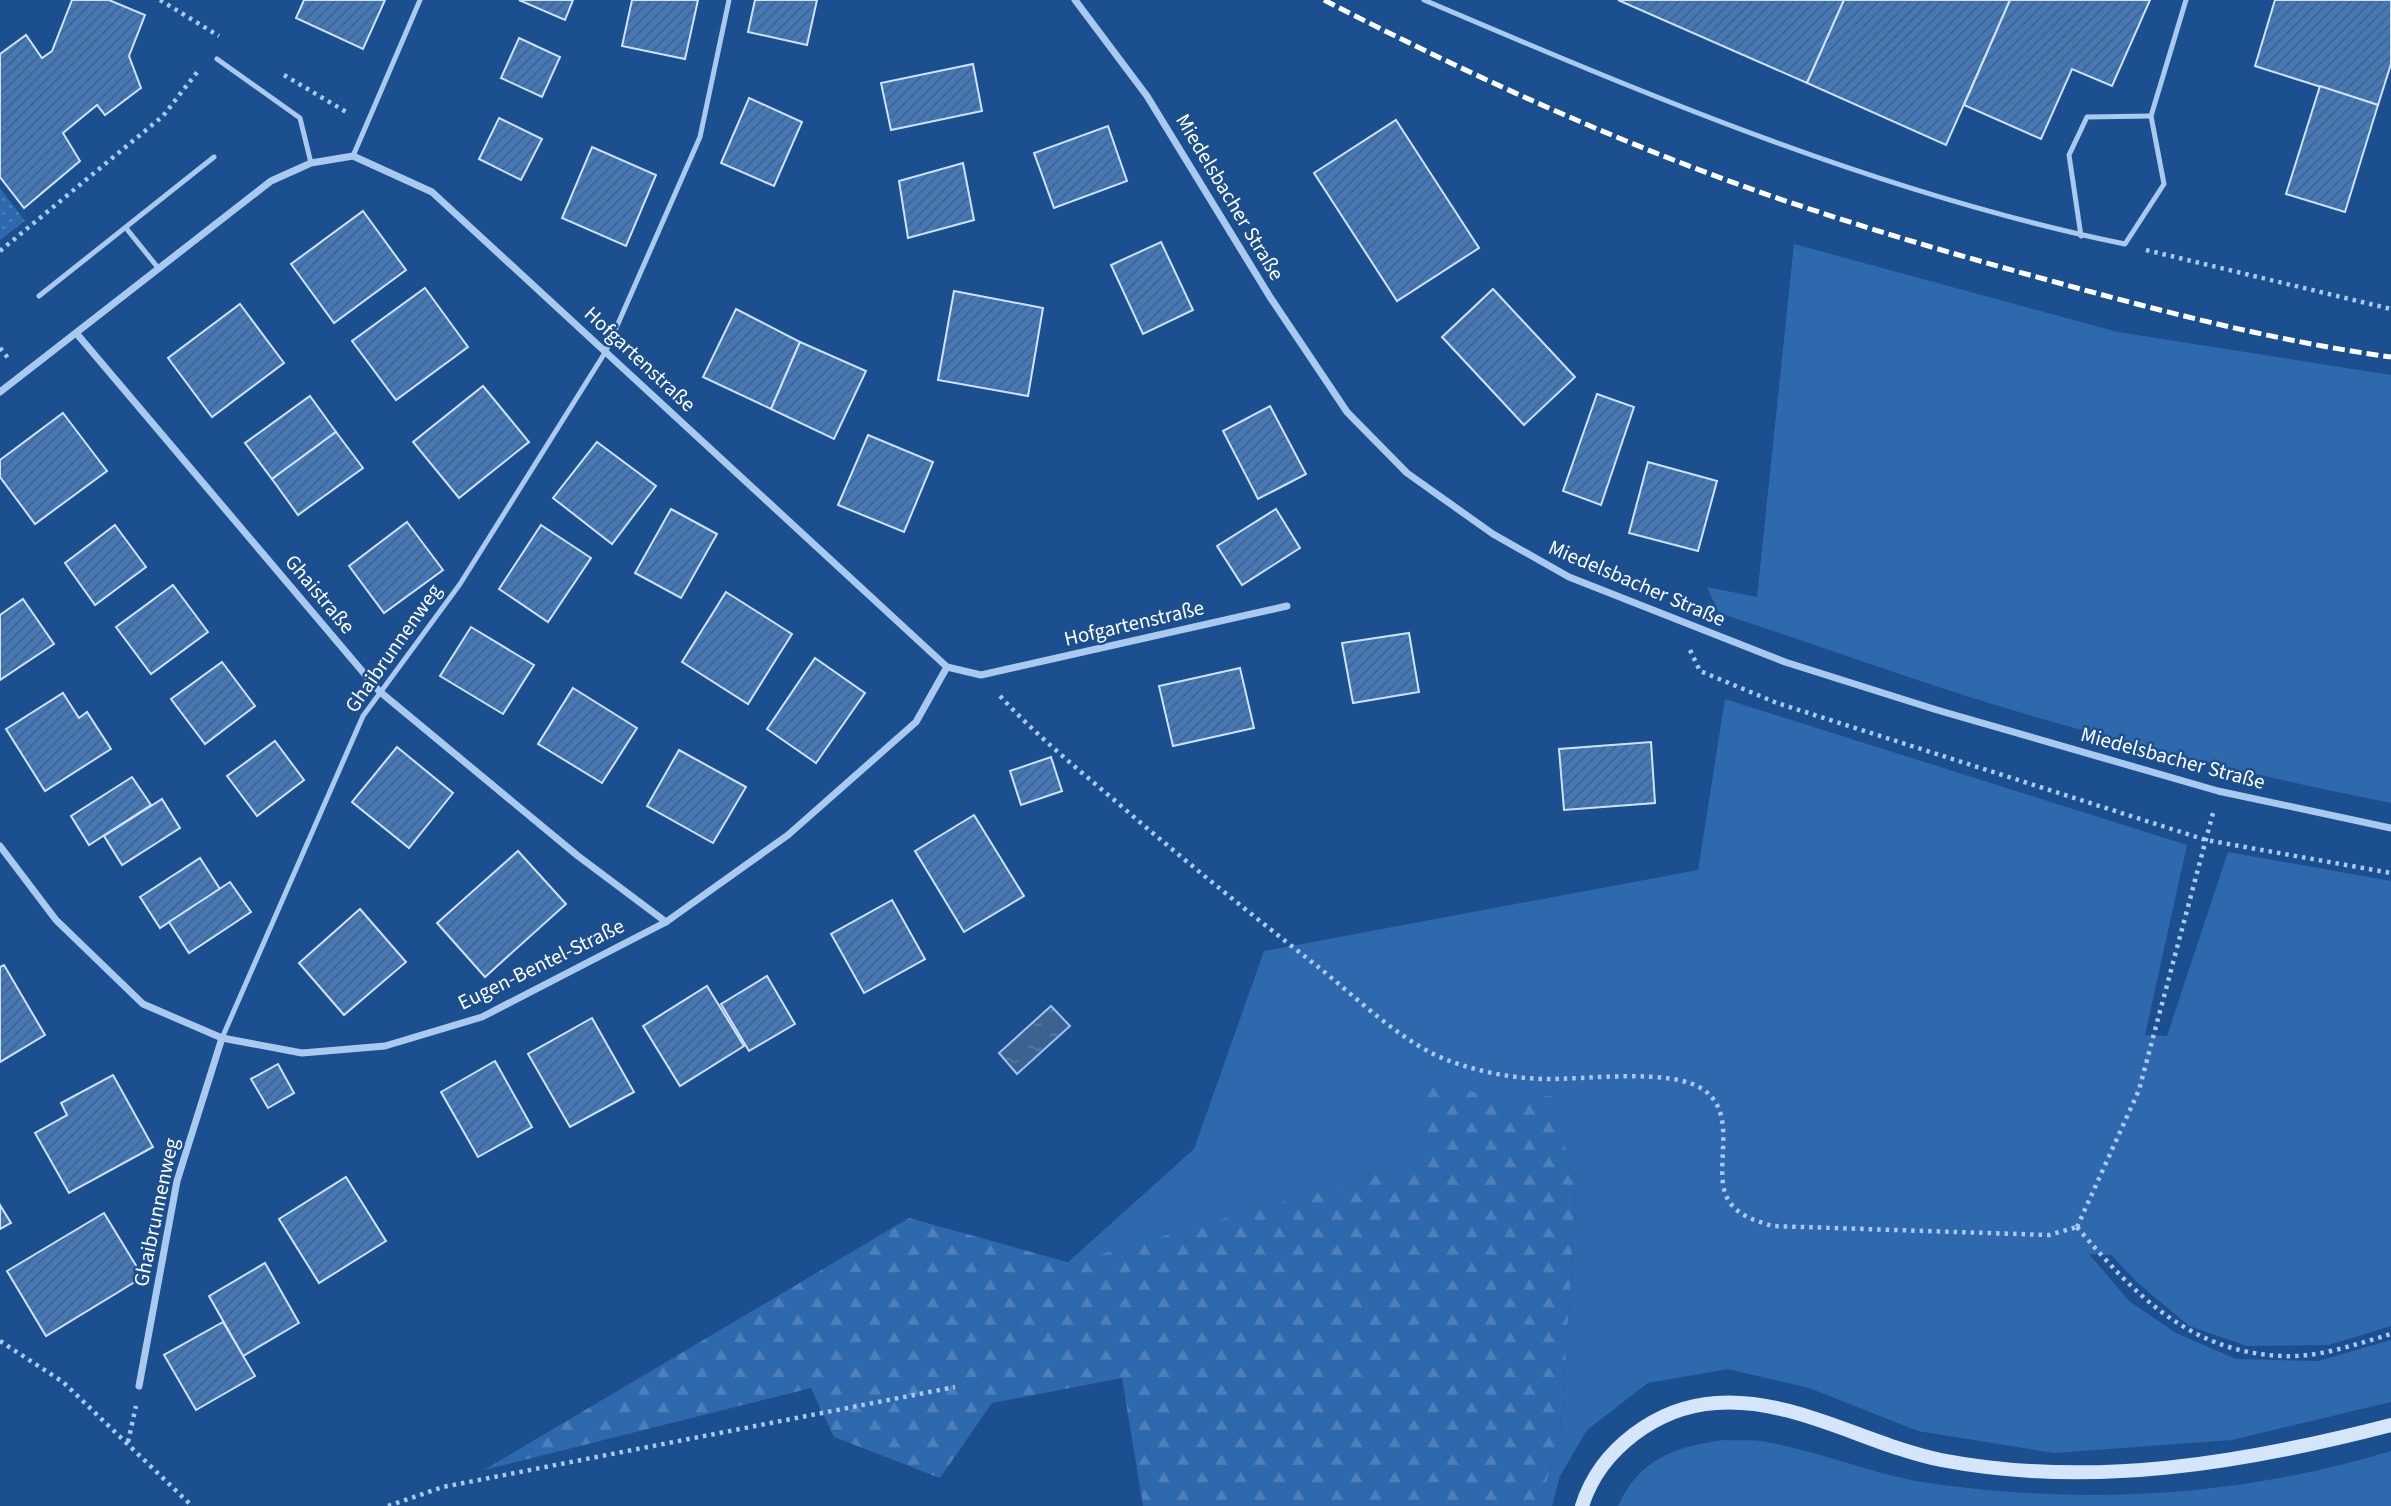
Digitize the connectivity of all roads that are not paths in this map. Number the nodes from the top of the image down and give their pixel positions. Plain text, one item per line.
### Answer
1 (421, 0) edge
2 (729, 0) edge
3 (1074, 0) edge
4 (1424, 0) edge
5 (2186, 0) edge
6 (217, 59) dead end
7 (2151, 116) junction
8 (353, 156) junction
9 (214, 157) dead end
10 (311, 163) junction
11 (125, 228) junction
12 (2081, 236) junction
13 (159, 269) junction
14 (39, 296) dead end
15 (77, 334) junction
16 (606, 351) junction
17 (0, 392) edge
18 (1287, 606) dead end
19 (947, 667) junction
20 (379, 691) junction
21 (2391, 828) edge
22 (0, 846) edge
23 (666, 922) junction
24 (222, 1038) junction
25 (139, 1386) dead end
26 (2391, 1425) edge
27 (1582, 1506) edge

1 - 8 lane
2 - 16 lane, Ghaibrunnenweg
3 - 21 street, Miedelsbacher Straße
4 - 12 lane
5 - 7 lane
6 - 10 lane
7 - 12 lane
7 - 12 lane
8 - 10 street
8 - 16 street, Hofgartenstraße
9 - 11 lane
10 - 13 street
11 - 13 lane
11 - 14 lane
13 - 15 street
15 - 17 street
15 - 20 street, Ghaistraße
16 - 19 street, Hofgartenstraße
16 - 20 lane, Ghaibrunnenweg
18 - 19 street, Hofgartenstraße
19 - 23 street, Eugen-Bentel-Straße
20 - 23 street, Ghaistraße
20 - 24 lane, Ghaibrunnenweg
22 - 24 street, Eugen-Bentel-Straße
23 - 24 street, Eugen-Bentel-Straße
24 - 25 street, Ghaibrunnenweg
26 - 27 main road

